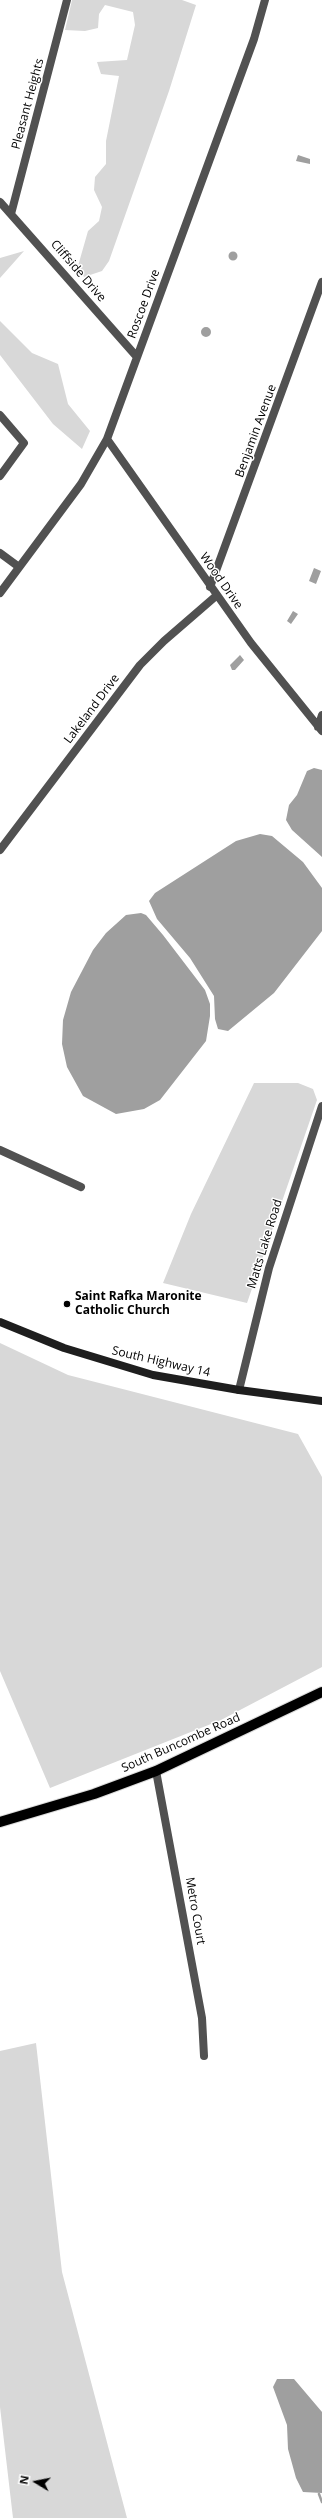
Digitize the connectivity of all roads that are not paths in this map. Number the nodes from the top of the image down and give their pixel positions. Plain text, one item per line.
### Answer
1 (67, 0) edge
2 (265, 0) edge
3 (0, 202) edge
4 (11, 214) junction
5 (322, 282) edge
6 (137, 357) junction
7 (0, 415) edge
8 (107, 439) junction
9 (0, 476) edge
10 (0, 553) edge
11 (19, 567) junction
12 (210, 587) junction
13 (0, 593) edge
14 (216, 596) junction
15 (322, 715) edge
16 (320, 729) edge
17 (0, 850) edge
18 (322, 1106) edge
19 (0, 1150) edge
20 (81, 1187) dead end
21 (0, 1322) edge
22 (239, 1390) junction
23 (322, 1401) edge
24 (322, 1692) edge
25 (156, 1771) junction
26 (0, 1822) edge
27 (204, 2056) dead end

1 - 4 street, Pleasant Heights
2 - 6 street, Roscoe Drive
3 - 4 street, Cliffside Drive
4 - 6 street, Cliffside Drive
5 - 12 street, Benjamin Avenue
6 - 8 street, Roscoe Drive
7 - 9 street
8 - 11 street, Roscoe Drive
8 - 12 street, Wood Drive
10 - 11 street
11 - 13 street, Roscoe Drive
12 - 14 street, Wood Drive
14 - 16 street, Wood Drive
14 - 17 street, Lakeland Drive
15 - 16 street
18 - 22 street, Matts Lake Road
19 - 20 street
21 - 22 main road, South Highway 14
22 - 23 main road, South Highway 14
24 - 25 main road, South Buncombe Road
25 - 26 main road, South Buncombe Road
25 - 27 street, Metro Court

